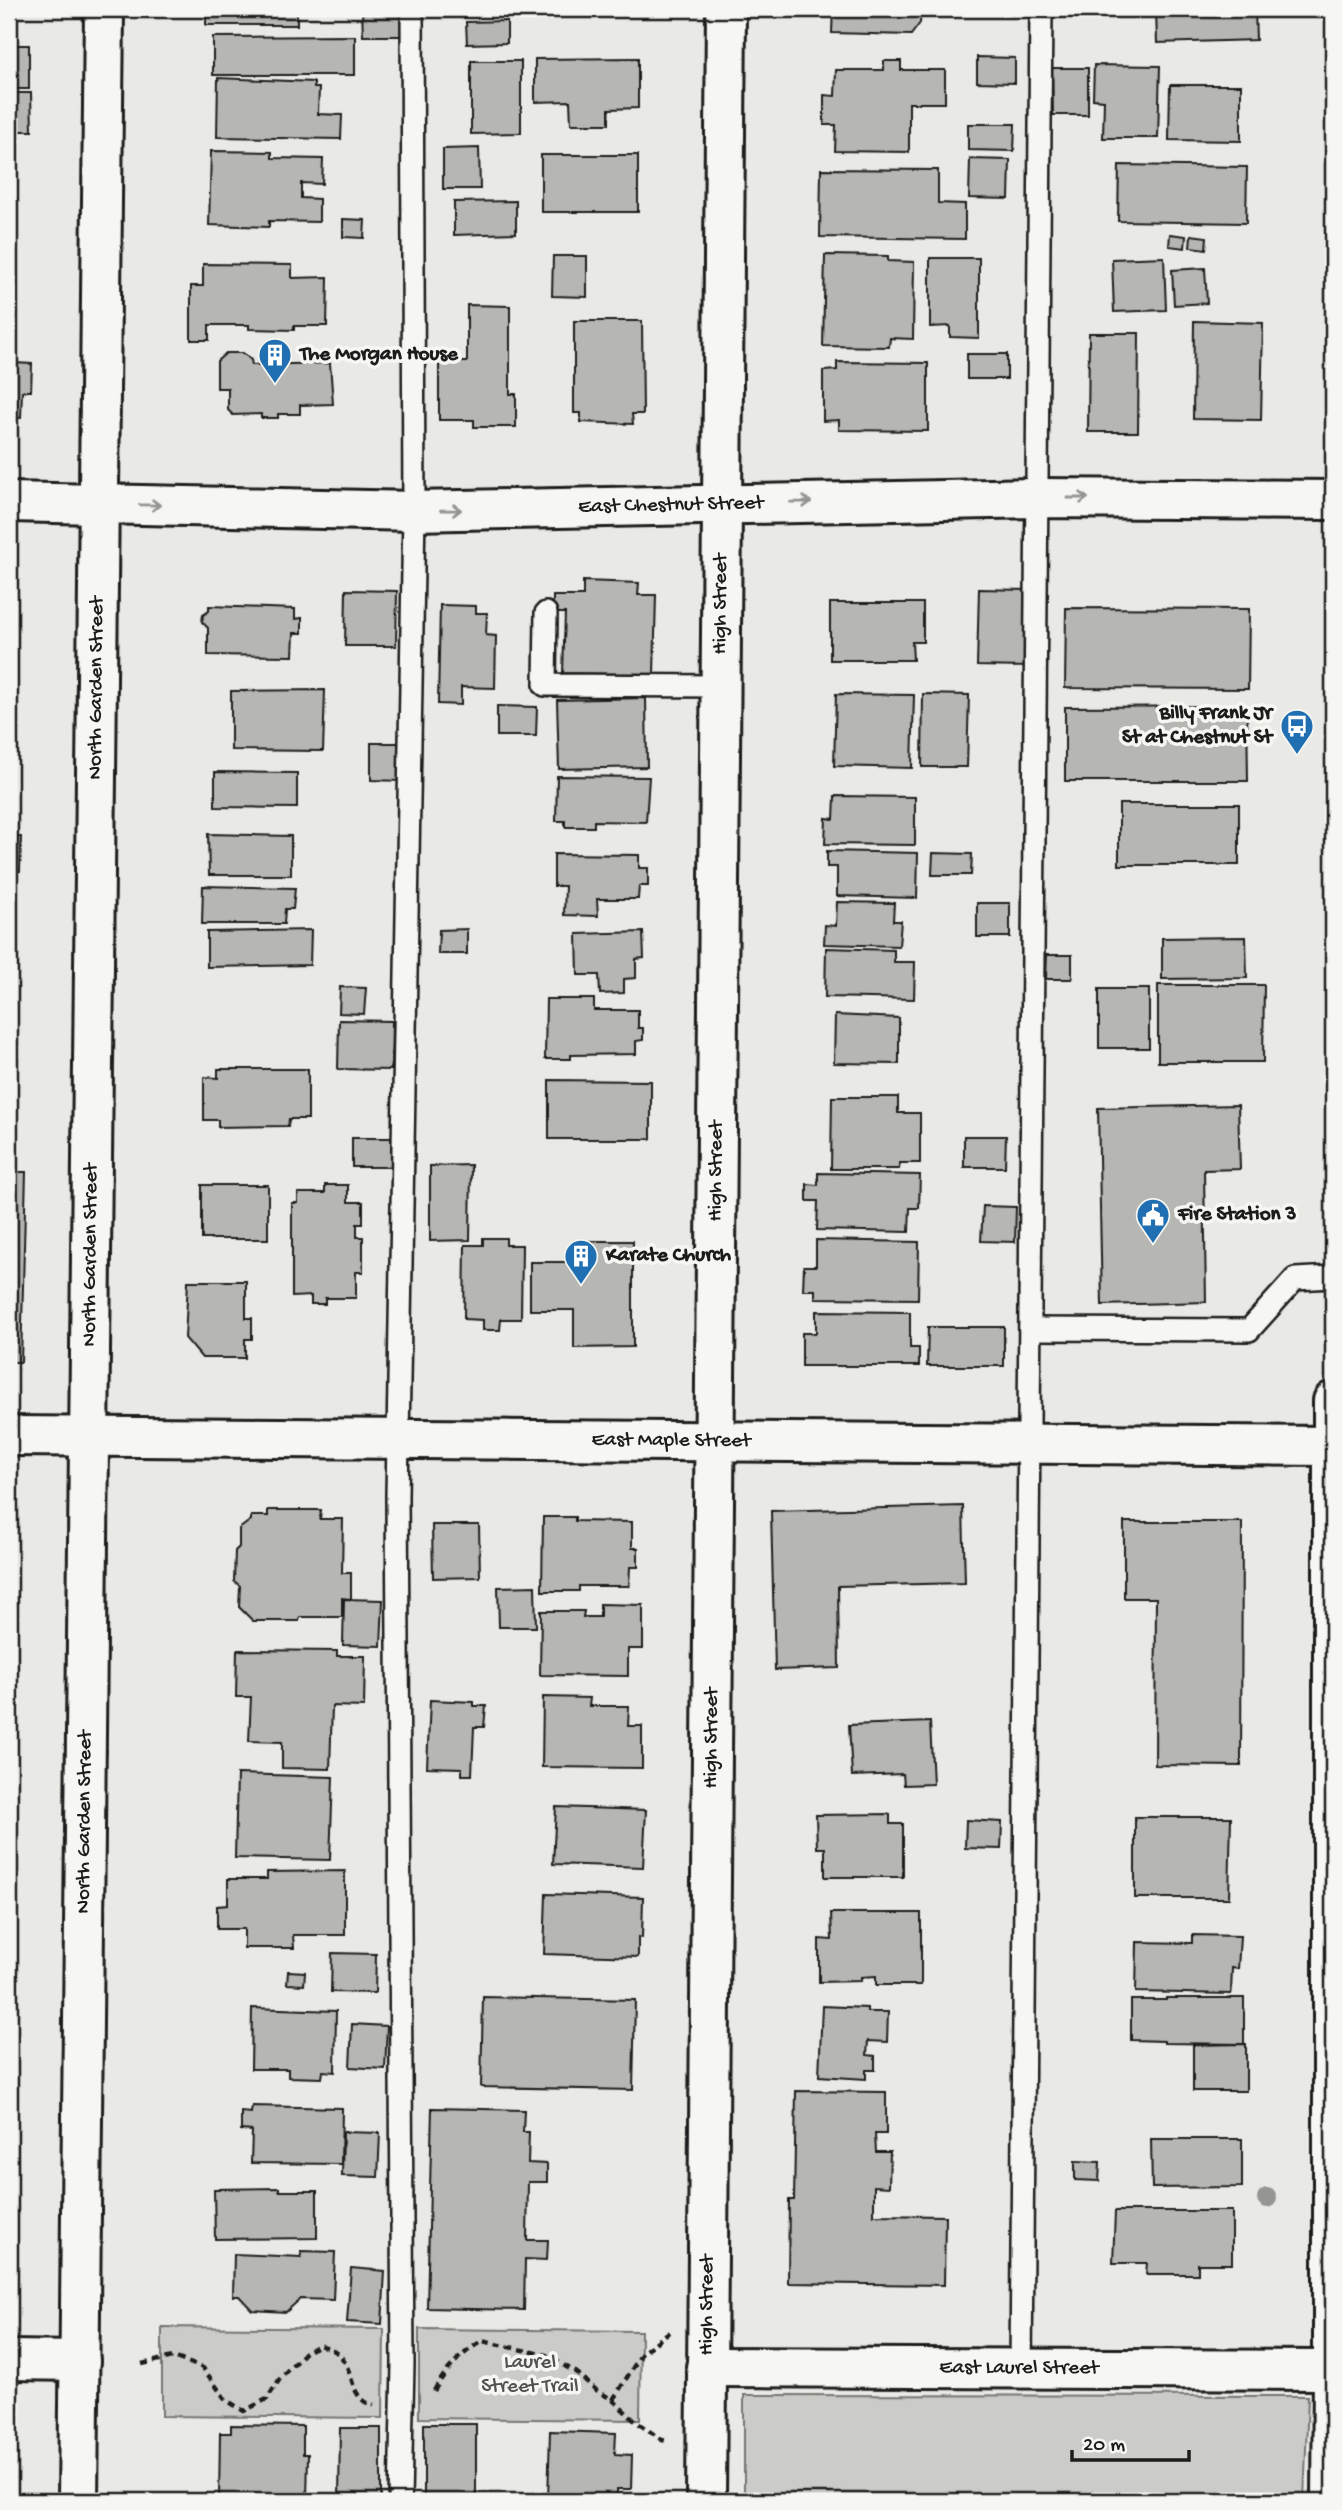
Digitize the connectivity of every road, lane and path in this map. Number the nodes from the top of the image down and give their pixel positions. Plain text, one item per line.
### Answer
1 (104, 9) edge
2 (412, 9) edge
3 (726, 9) edge
4 (1041, 9) edge
5 (1037, 498) junction
6 (1333, 500) edge
7 (9, 502) edge
8 (722, 503) junction
9 (99, 504) junction
10 (414, 511) junction
11 (546, 612) dead end
12 (720, 686) junction
13 (1333, 1277) edge
14 (1030, 1329) junction
15 (1333, 1401) edge
16 (9, 1436) edge
17 (89, 1437) junction
18 (398, 1439) junction
19 (714, 1442) junction
20 (1029, 1444) junction
21 (1333, 1446) edge
22 (670, 2331) dead end
23 (9, 2360) edge
24 (80, 2361) junction
25 (1333, 2363) edge
26 (142, 2364) dead end
27 (706, 2367) junction
28 (1021, 2368) junction
29 (1333, 2371) edge
30 (433, 2393) dead end
31 (613, 2400) junction
32 (402, 2409) junction
33 (670, 2441) dead end
34 (78, 2501) edge
35 (400, 2501) edge
36 (706, 2501) edge
37 (1332, 2501) edge

1 - 9 street, North Garden Street
2 - 10 lane
3 - 8 street, High Street
4 - 5 lane
5 -> 6 street, East Chestnut Street
8 -> 5 street, East Chestnut Street
5 - 14 lane
7 - 9 street, East Chestnut Street
10 -> 8 street, East Chestnut Street
8 - 12 street, High Street
9 -> 10 street, East Chestnut Street
9 - 17 street, North Garden Street
10 - 18 lane
11 - 12 lane
12 - 19 street, High Street
13 - 14 lane
14 - 20 lane
15 - 21 street
16 - 17 street, East Maple Street
17 - 18 street, East Maple Street
17 - 24 street, North Garden Street
18 - 19 street, East Maple Street
18 - 32 lane
19 - 20 street, East Maple Street
19 - 27 street, High Street
20 - 21 street, East Maple Street
20 - 28 lane
21 - 25 street
22 - 31 path
23 - 24 street
24 - 34 street, North Garden Street
26 - 32 path
27 - 28 street, East Laurel Street
27 - 36 street, High Street
28 - 29 street, East Laurel Street
29 - 37 street
30 - 31 path
31 - 33 path
32 - 35 lane

